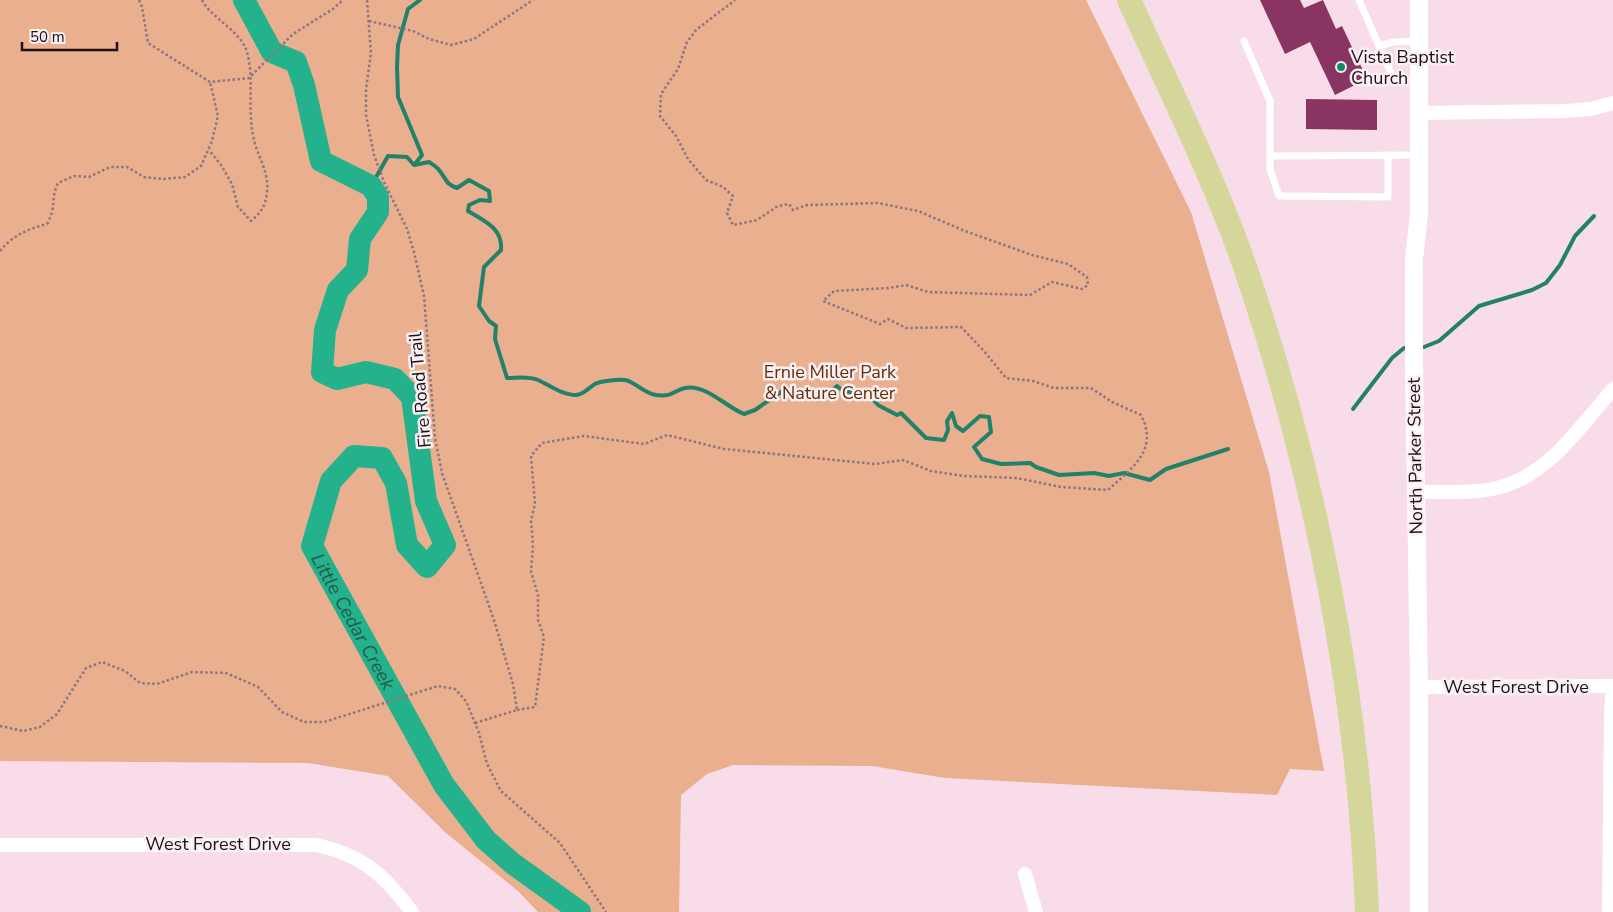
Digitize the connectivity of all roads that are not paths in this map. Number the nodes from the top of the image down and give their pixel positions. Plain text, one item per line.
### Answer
1 (1129, 0) edge
2 (1359, 0) edge
3 (1419, 0) edge
4 (1244, 41) dead end
5 (1419, 41) junction
6 (1379, 46) junction
7 (1394, 80) dead end
8 (1613, 103) edge
9 (1419, 113) junction
10 (1388, 155) junction
11 (1418, 155) junction
12 (1270, 156) junction
13 (1613, 389) edge
14 (1415, 492) junction
15 (1613, 686) edge
16 (1419, 687) junction
17 (0, 844) edge
18 (1025, 874) dead end
19 (1611, 889) edge
20 (412, 912) edge
21 (1036, 912) edge
22 (1367, 912) edge
23 (1419, 912) edge
24 (1609, 912) edge

1 - 22 highway
2 - 6 lane
3 - 5 street, North Parker Street
4 - 12 lane
5 - 6 lane
5 - 9 street, North Parker Street
6 - 7 lane
8 - 9 street
9 - 11 street, North Parker Street
10 - 11 lane
10 - 12 lane
10 - 12 lane
11 - 14 street, North Parker Street
13 - 14 street
14 - 16 street, North Parker Street
15 - 16 street, West Forest Drive
15 - 19 street
16 - 23 street, North Parker Street
17 - 20 street, West Forest Drive
18 - 21 street
19 - 24 street

